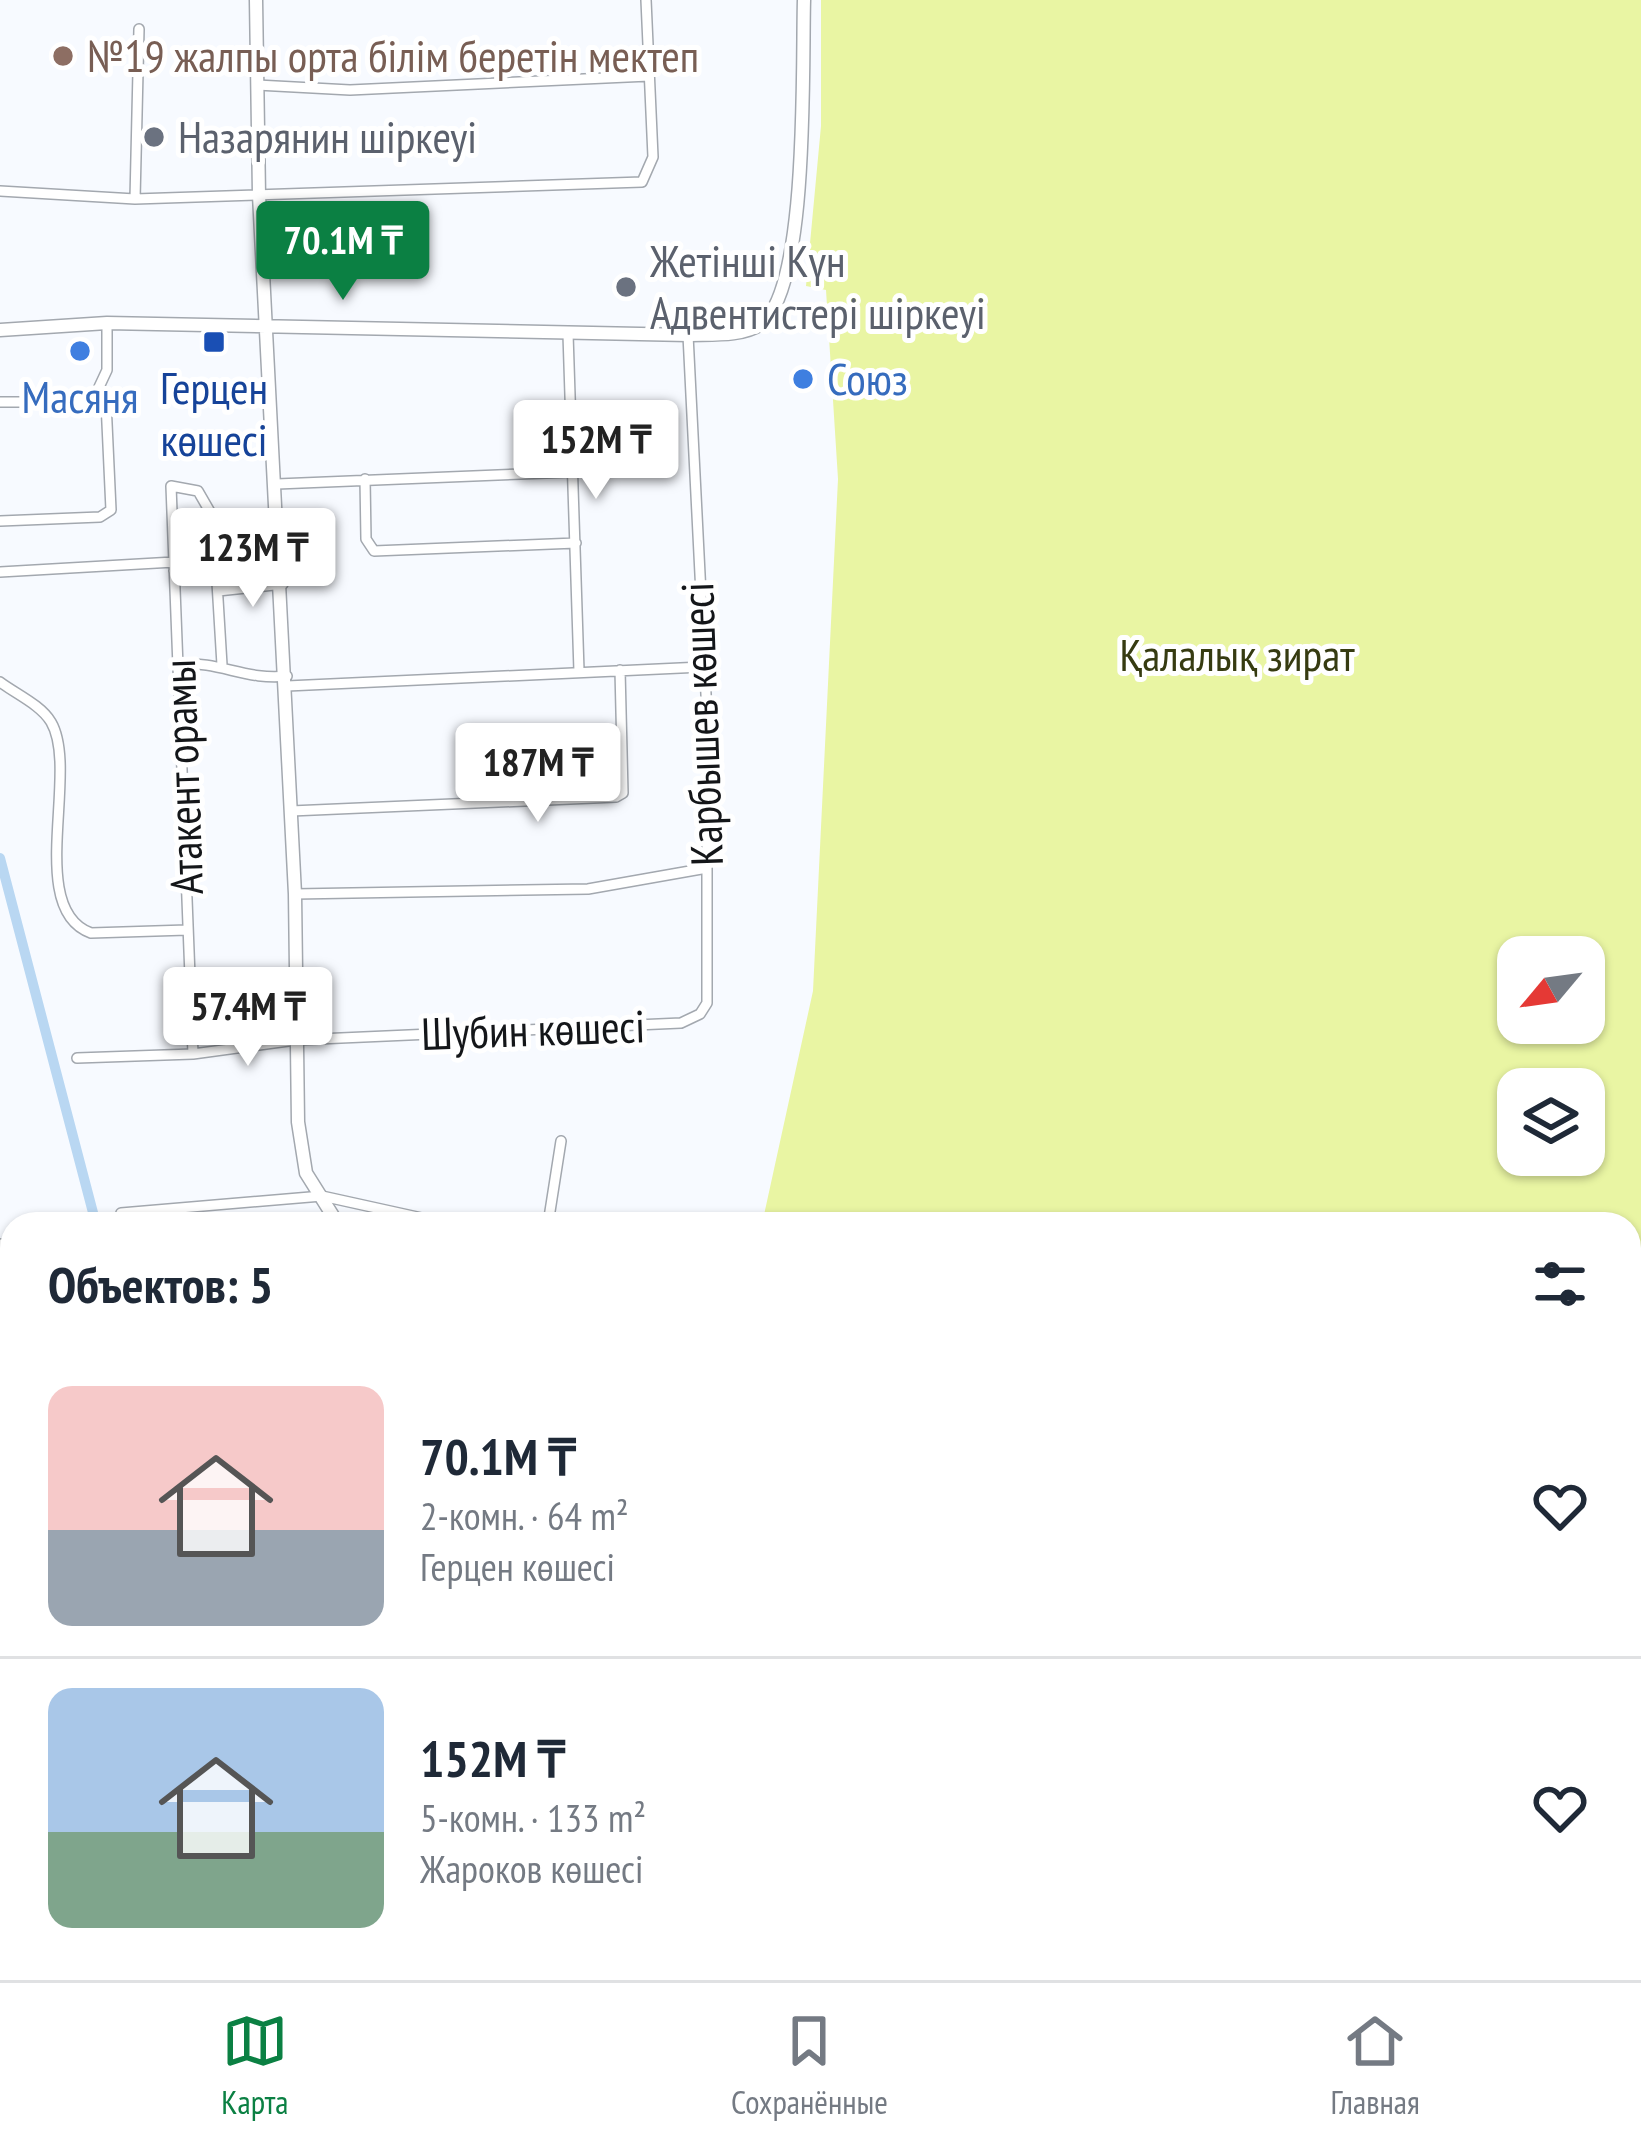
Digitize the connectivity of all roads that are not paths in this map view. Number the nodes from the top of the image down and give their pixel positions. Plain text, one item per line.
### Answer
1 (256, 0) edge
2 (646, 0) edge
3 (804, 0) edge
4 (139, 29) dead end
5 (649, 76) junction
6 (257, 85) junction
7 (0, 191) edge
8 (259, 195) junction
9 (135, 199) junction
10 (107, 323) junction
11 (266, 326) junction
12 (0, 330) edge
13 (568, 334) junction
14 (688, 335) junction
15 (93, 400) junction
16 (0, 402) edge
17 (572, 472) junction
18 (365, 479) junction
19 (277, 484) junction
20 (0, 521) edge
21 (576, 543) junction
22 (174, 567) junction
23 (0, 572) edge
24 (217, 578) junction
25 (283, 584) junction
26 (218, 592) junction
27 (180, 664) junction
28 (222, 665) junction
29 (702, 667) junction
30 (620, 670) junction
31 (579, 671) junction
32 (287, 681) junction
33 (0, 682) edge
34 (291, 811) junction
35 (707, 868) junction
36 (295, 894) junction
37 (187, 930) junction
38 (700, 1015) joint
39 (296, 1040) junction
40 (194, 1054) junction
41 (77, 1058) dead end
42 (561, 1141) dead end
43 (322, 1196) junction
44 (133, 1212) edge
45 (331, 1212) edge
46 (395, 1212) edge
47 (550, 1212) edge

1 - 6 street
2 - 5 street
3 - 14 street
4 - 9 street
5 - 6 street
5 - 8 street
6 - 8 street
7 - 9 street
8 - 9 street
8 - 11 street
10 - 11 street
10 - 12 street
10 - 15 street
11 - 13 street
11 - 19 street
13 - 14 street
13 - 17 street
14 - 29 street, Карбышев көшесі
15 - 16 street
15 - 20 street
17 - 18 street
17 - 21 street
18 - 19 street
18 - 21 street
19 - 25 street
21 - 31 street
22 - 23 street
22 - 24 street
22 - 24 street, Атакент орамы
22 - 27 street, Атакент орамы
24 - 26 street
25 - 26 street
25 - 32 street
26 - 28 street
27 - 28 street
27 - 37 street, Атакент орамы
28 - 32 street
29 - 30 street
29 - 35 street, Карбышев көшесі
30 - 31 street
30 - 34 street
31 - 32 street
32 - 34 street
33 - 37 street
34 - 36 street
35 - 36 street
35 - 38 street, Карбышев көшесі
36 - 39 street
37 - 40 street, Атакент орамы
38 - 39 street, Шубин көшесі
39 - 40 street, Шубин көшесі
39 - 43 street
40 - 41 street, Шубин көшесі
42 - 47 street
43 - 44 street
43 - 45 street
43 - 46 street

